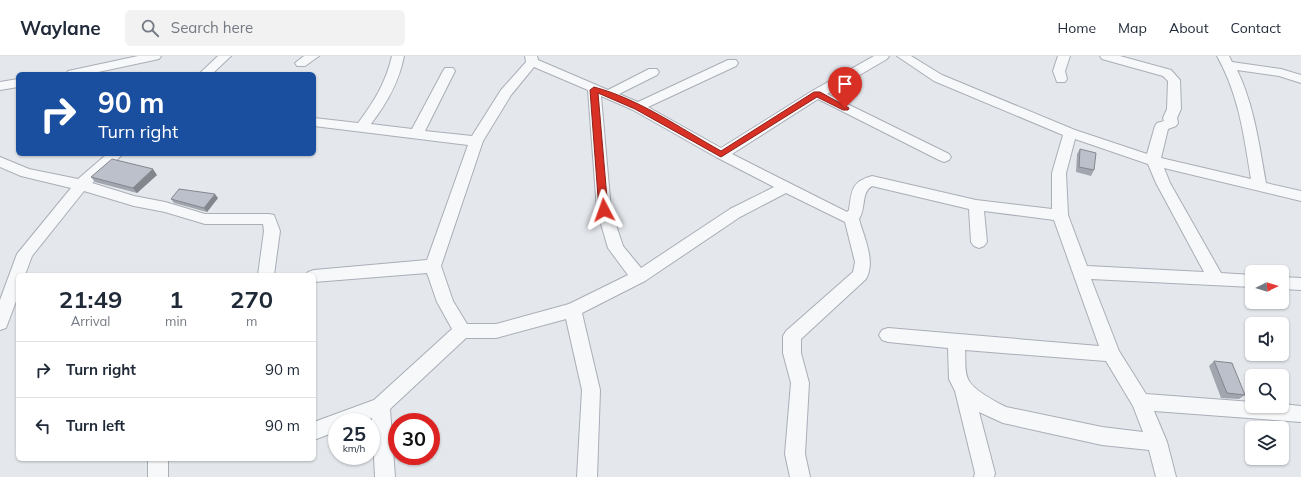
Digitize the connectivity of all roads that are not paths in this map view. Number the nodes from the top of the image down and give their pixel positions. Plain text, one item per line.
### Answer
1 (155, 56) edge
2 (225, 56) edge
3 (313, 56) edge
4 (398, 56) edge
5 (883, 56) edge
6 (903, 56) edge
7 (1064, 56) edge
8 (1106, 56) edge
9 (531, 59) edge
10 (1226, 61) edge
11 (301, 63) dead end
12 (732, 63) dead end
13 (450, 71) dead end
14 (81, 72) edge
15 (207, 72) edge
16 (653, 72) dead end
17 (1061, 79) dead end
18 (1301, 79) edge
19 (16, 84) edge
20 (0, 86) edge
21 (594, 90) junction
22 (609, 94) junction
23 (817, 94) junction
24 (638, 107) junction
25 (316, 122) edge
26 (362, 127) junction
27 (1070, 133) junction
28 (416, 134) junction
29 (476, 141) junction
30 (721, 154) junction
31 (114, 156) edge
32 (944, 157) dead end
33 (1154, 161) junction
34 (0, 162) edge
35 (81, 185) junction
36 (1259, 185) junction
37 (786, 187) junction
38 (1301, 196) edge
39 (976, 205) junction
40 (1060, 215) junction
41 (851, 217) junction
42 (979, 242) dead end
43 (433, 266) junction
44 (1082, 272) junction
45 (18, 273) edge
46 (266, 273) edge
47 (316, 276) edge
48 (639, 277) junction
49 (16, 279) edge
50 (1216, 279) junction
51 (1245, 281) edge
52 (1289, 283) edge
53 (1301, 284) edge
54 (573, 310) junction
55 (0, 324) edge
56 (462, 331) junction
57 (888, 335) dead end
58 (956, 343) junction
59 (1111, 354) junction
60 (1140, 402) junction
61 (381, 406) junction
62 (978, 409) junction
63 (362, 413) edge
64 (1301, 414) edge
65 (328, 426) edge
66 (316, 430) edge
67 (1157, 442) junction
68 (158, 461) edge
69 (158, 477) edge
70 (385, 477) edge
71 (587, 477) edge
72 (800, 477) edge
73 (984, 477) edge
74 (1166, 477) edge

1 - 14 street
2 - 15 street
3 - 11 street
4 - 26 street
5 - 23 street
6 - 27 street
7 - 17 street
8 - 33 street
9 - 21 street
9 - 29 street
10 - 18 street
10 - 36 street
12 - 24 street
13 - 28 street
16 - 22 street
19 - 20 street
21 - 22 street
21 - 48 street
22 - 24 street
23 - 30 street
23 - 32 street
24 - 30 street
25 - 26 street
26 - 28 street
27 - 33 street
27 - 40 street
28 - 29 street
29 - 43 street
30 - 37 street
31 - 35 street
33 - 36 street
33 - 50 street
34 - 35 street
35 - 45 street
35 - 46 street
36 - 38 street
37 - 41 street
37 - 48 street
39 - 40 street
39 - 41 street
39 - 42 street
40 - 44 street
41 - 72 street
43 - 47 street
43 - 56 street
44 - 50 street
44 - 59 street
48 - 54 street
49 - 55 street
50 - 51 street
52 - 53 street
54 - 56 street
54 - 71 street
56 - 61 street
57 - 58 street
58 - 59 street
58 - 62 street
59 - 60 street
60 - 64 street
60 - 67 street
61 - 63 street
61 - 70 street
62 - 67 street
62 - 73 street
65 - 66 street
67 - 74 street
68 - 69 street

